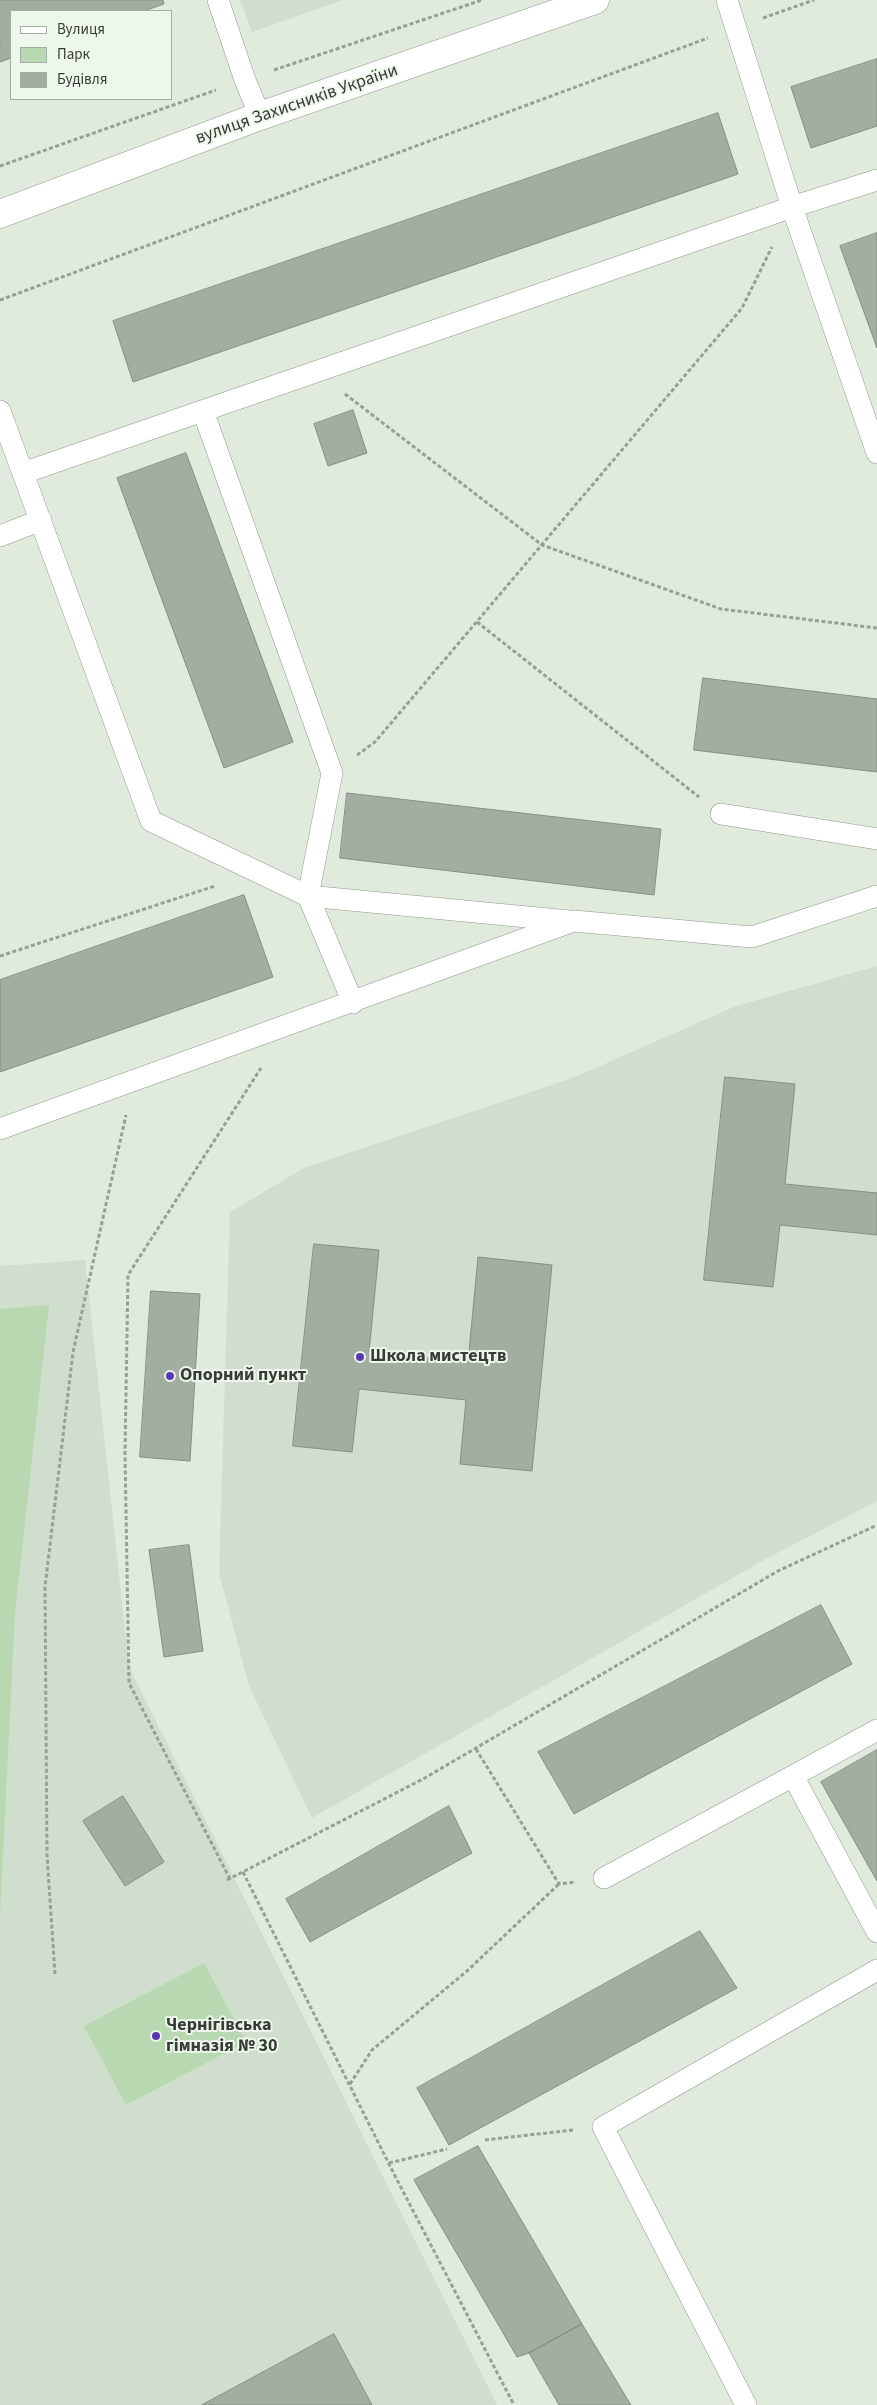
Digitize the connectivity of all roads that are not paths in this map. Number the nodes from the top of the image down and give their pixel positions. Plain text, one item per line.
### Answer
1 (218, 0) edge
2 (595, 0) edge
3 (727, 0) edge
4 (260, 116) junction
5 (877, 180) edge
6 (792, 207) junction
7 (0, 214) edge
8 (0, 411) edge
9 (203, 411) junction
10 (877, 453) edge
11 (23, 473) junction
12 (40, 520) junction
13 (0, 536) edge
14 (721, 814) road end
15 (877, 839) edge
16 (308, 896) junction
17 (877, 896) edge
18 (574, 921) junction
19 (353, 1003) junction
20 (0, 1129) edge
21 (877, 1730) edge
22 (794, 1776) junction
23 (604, 1878) road end
24 (877, 1932) edge
25 (877, 1970) edge
26 (746, 2405) edge

1 - 4 lane
2 - 4 street, вулиця Захисників України
3 - 6 lane
4 - 7 street, вулиця Захисників України
5 - 6 lane
6 - 9 lane
6 - 10 lane
8 - 11 lane
9 - 11 lane
9 - 16 lane
11 - 12 lane
12 - 13 lane
12 - 16 lane
14 - 15 lane
16 - 18 lane
16 - 19 lane
17 - 18 lane
18 - 19 lane
19 - 20 lane
21 - 22 lane
22 - 23 lane
22 - 24 lane
25 - 26 lane

